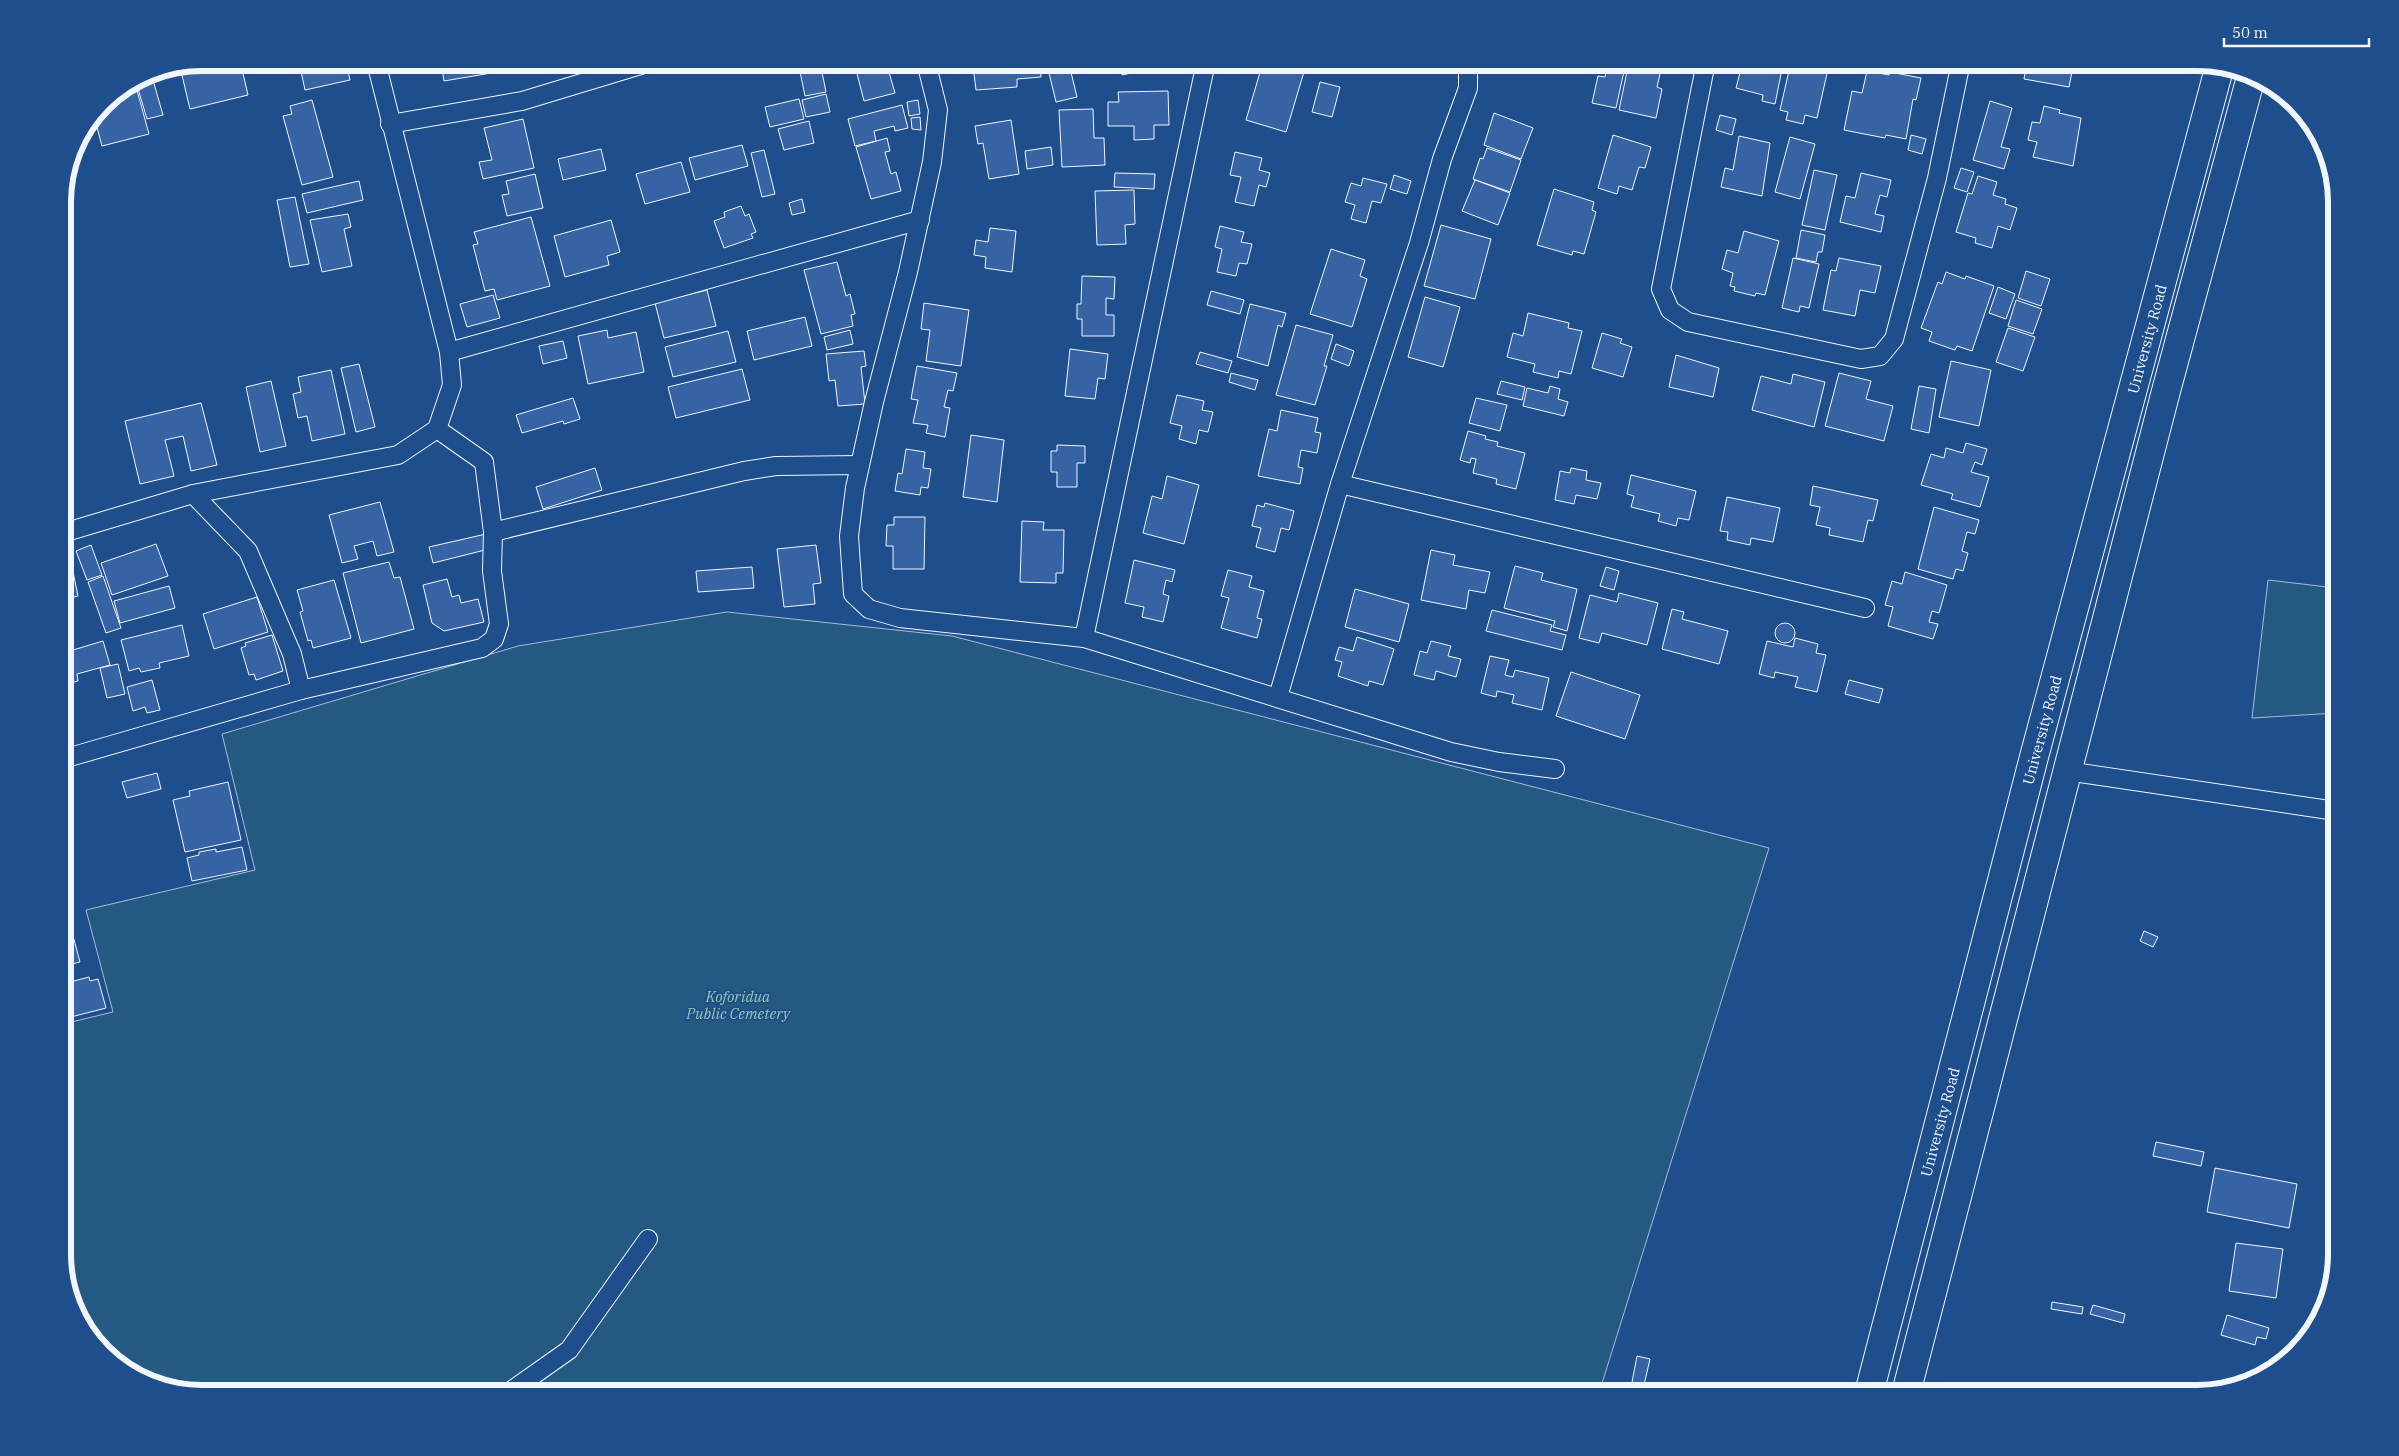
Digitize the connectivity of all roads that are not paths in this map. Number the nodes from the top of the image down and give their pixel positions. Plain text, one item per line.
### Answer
1 (378, 71) edge
2 (621, 71) edge
3 (928, 71) edge
4 (1204, 71) edge
5 (1468, 71) edge
6 (1704, 71) edge
7 (1959, 71) edge
8 (2218, 73) edge
9 (2250, 82) edge
10 (390, 124) junction
11 (920, 220) junction
12 (449, 352) junction
13 (437, 428) junction
14 (860, 465) junction
15 (1340, 484) junction
16 (193, 494) junction
17 (72, 530) edge
18 (494, 532) junction
19 (1865, 608) dead end
20 (1084, 638) junction
21 (301, 690) junction
22 (1278, 697) junction
23 (72, 756) edge
24 (1555, 769) dead end
25 (2067, 771) junction
26 (2328, 810) edge
27 (648, 1239) dead end
28 (521, 1385) edge
29 (1871, 1385) edge
30 (1908, 1385) edge

1 - 10 street
2 - 10 street
3 - 11 street
4 - 20 street
5 - 15 street
6 - 7 street
8 - 29 highway, University Road
9 - 25 highway
10 - 12 street
11 - 12 street
11 - 14 street
12 - 13 street
13 - 16 street
13 - 18 street
14 - 18 street
14 - 20 street
15 - 19 street
15 - 22 street
16 - 17 street
16 - 21 street
18 - 21 street
20 - 22 street
21 - 23 street
22 - 24 street
25 - 26 street
25 - 30 highway
27 - 28 street

